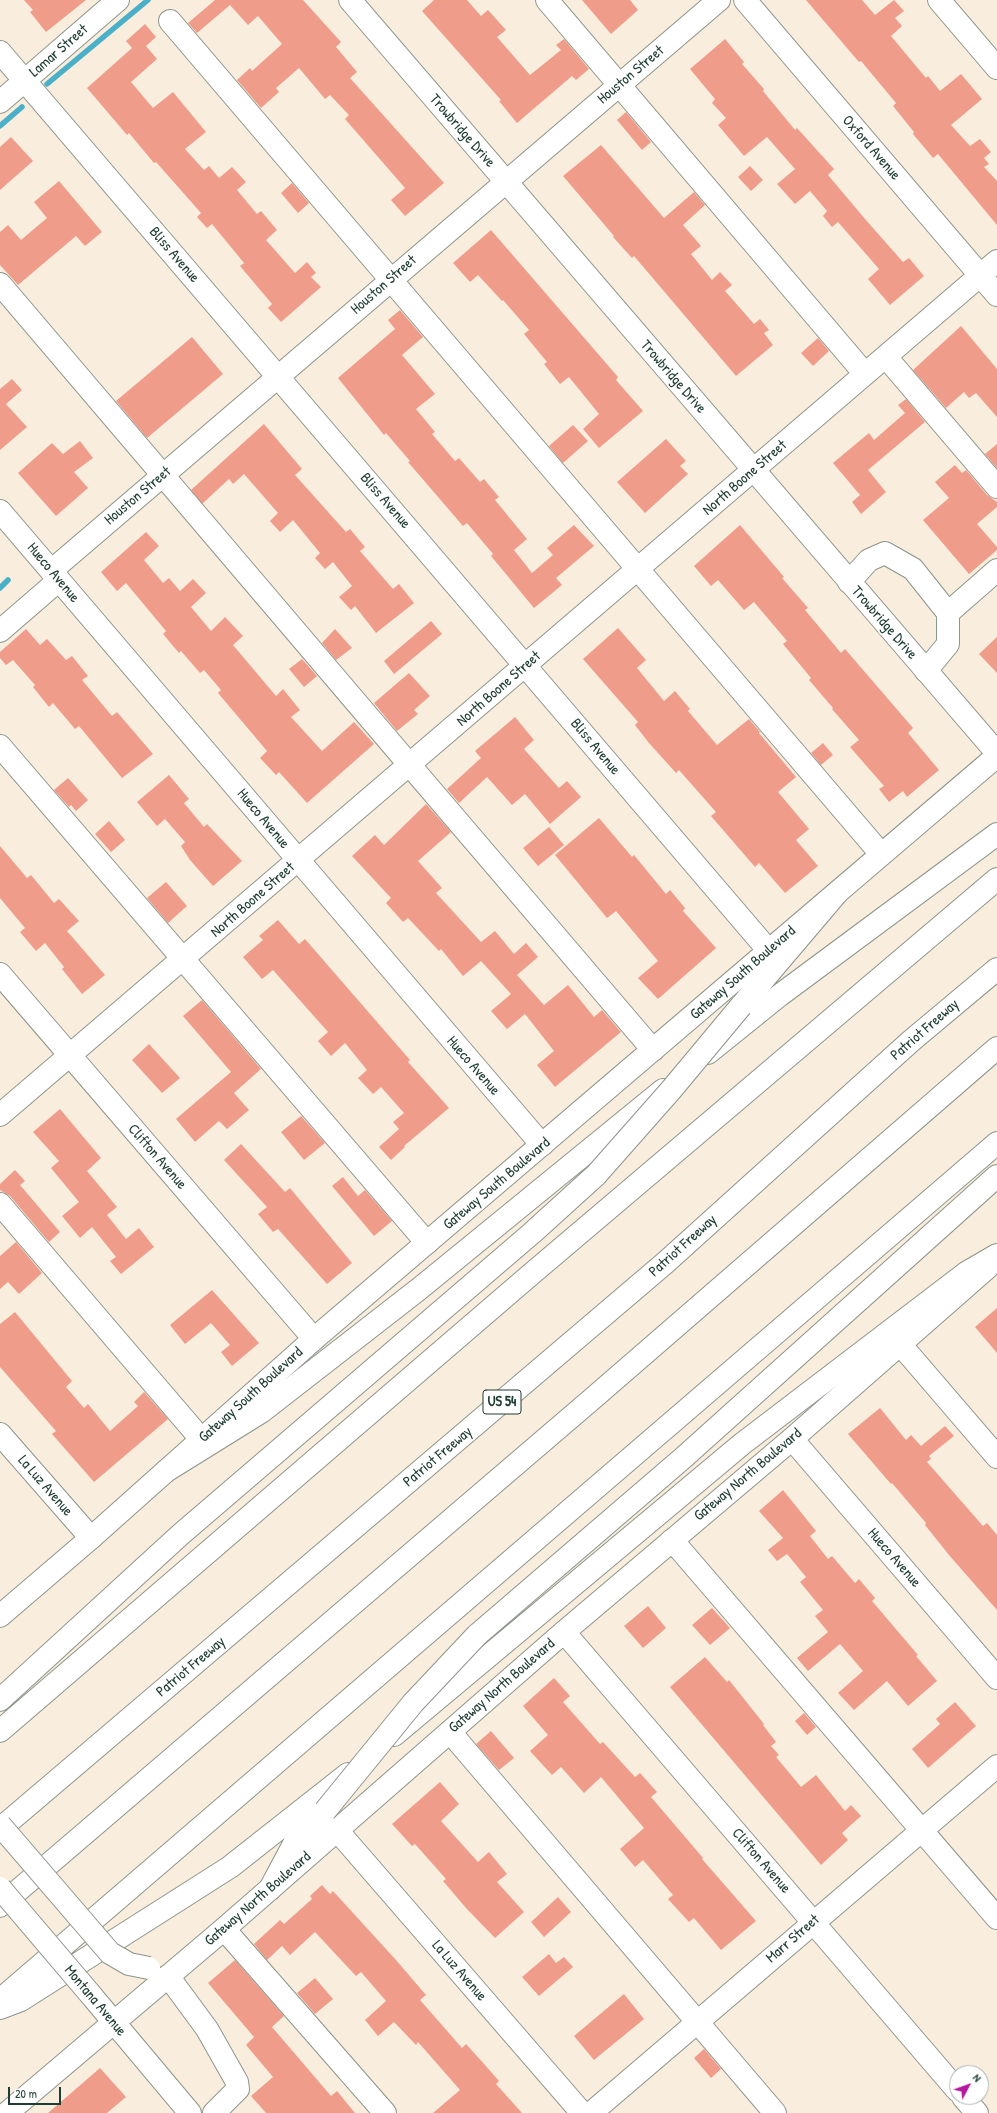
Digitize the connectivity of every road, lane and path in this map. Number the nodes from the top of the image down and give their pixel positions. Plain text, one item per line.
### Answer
1 (118, 0) edge
2 (350, 0) edge
3 (546, 0) edge
4 (718, 0) edge
5 (745, 0) edge
6 (939, 0) edge
7 (170, 21) dead end
8 (0, 52) edge
9 (997, 68) edge
10 (25, 81) junction
11 (619, 85) junction
12 (0, 102) edge
13 (505, 182) junction
14 (997, 261) edge
15 (980, 276) junction
16 (391, 279) junction
17 (0, 284) edge
18 (997, 295) edge
19 (886, 357) junction
20 (865, 374) junction
21 (278, 376) junction
22 (753, 470) junction
23 (161, 476) junction
24 (997, 487) edge
25 (0, 511) edge
26 (638, 570) junction
27 (997, 570) edge
28 (54, 576) junction
29 (849, 582) junction
30 (948, 613) junction
31 (0, 631) edge
32 (526, 666) junction
33 (926, 671) junction
34 (0, 746) edge
35 (997, 755) edge
36 (411, 764) junction
37 (997, 834) edge
38 (882, 854) junction
39 (298, 861) junction
40 (997, 879) edge
41 (837, 892) junction
42 (769, 951) junction
43 (183, 960) junction
44 (997, 969) edge
45 (0, 974) edge
46 (997, 1048) edge
47 (653, 1050) junction
48 (70, 1056) junction
49 (0, 1115) edge
50 (997, 1143) edge
51 (542, 1145) junction
52 (997, 1176) edge
53 (0, 1204) edge
54 (427, 1243) junction
55 (997, 1255) edge
56 (997, 1260) edge
57 (314, 1339) junction
58 (900, 1344) junction
59 (0, 1434) edge
60 (201, 1439) junction
61 (792, 1439) junction
62 (997, 1457) edge
63 (166, 1471) junction
64 (91, 1538) junction
65 (672, 1540) junction
66 (0, 1616) edge
67 (564, 1632) junction
68 (997, 1678) edge
69 (0, 1700) edge
70 (0, 1731) edge
71 (450, 1732) junction
72 (997, 1766) edge
73 (330, 1820) junction
74 (0, 1825) edge
75 (0, 1829) edge
76 (921, 1831) junction
77 (0, 1888) edge
78 (0, 1906) edge
79 (997, 1918) edge
80 (813, 1922) junction
81 (224, 1929) junction
82 (164, 1972) junction
83 (0, 2000) edge
84 (0, 2008) edge
85 (697, 2021) junction
86 (114, 2022) junction
87 (949, 2081) edge
88 (970, 2105) edge
89 (7, 2113) edge
90 (190, 2113) edge
91 (214, 2113) edge
92 (385, 2113) edge
93 (582, 2113) edge
94 (591, 2113) edge
95 (775, 2113) edge
96 (977, 2113) edge

1 - 10 main road, Lamar Street
2 - 13 main road, Trowbridge Drive
3 - 11 main road
4 - 11 main road, Houston Street
5 - 15 main road, Oxford Avenue
6 - 9 main road
7 - 16 main road
8 - 10 main road, Bliss Avenue
10 - 12 main road, Lamar Street
10 - 21 main road, Bliss Avenue
11 - 13 main road, Houston Street
11 - 20 main road
13 - 16 main road, Houston Street
13 - 22 main road, Trowbridge Drive
14 - 15 main road, North Boone Street
15 - 18 main road, Oxford Avenue
15 - 19 main road, North Boone Street
16 - 21 main road, Houston Street
16 - 26 main road
17 - 23 main road
19 - 20 main road, North Boone Street
19 - 24 main road
20 - 22 main road, North Boone Street
21 - 23 main road, Houston Street
21 - 32 main road, Bliss Avenue
22 - 26 main road, North Boone Street
22 - 29 main road, Trowbridge Drive
23 - 28 main road, Houston Street
23 - 36 main road
25 - 28 main road, Hueco Avenue
26 - 32 main road, North Boone Street
26 - 38 main road
27 - 30 main road
28 - 31 main road, Houston Street
28 - 39 main road, Hueco Avenue
29 - 30 main road
29 - 33 main road, Trowbridge Drive
30 - 33 main road
32 - 36 main road, North Boone Street
32 - 42 main road, Bliss Avenue
33 - 35 main road, Trowbridge Drive
34 - 43 main road
35 - 38 main road, Gateway South Boulevard
36 - 39 main road, North Boone Street
36 - 47 main road
37 - 63 main road
38 - 41 main road, Gateway South Boulevard
39 - 43 main road, North Boone Street
39 - 51 main road, Hueco Avenue
40 - 70 main road
41 - 42 main road, Gateway South Boulevard
41 - 69 main road, bridge
42 - 47 main road, Gateway South Boulevard
43 - 48 main road, North Boone Street
43 - 54 main road
44 - 75 main road, Patriot Freeway / US 54
45 - 48 main road, Clifton Avenue
46 - 78 main road
47 - 51 main road, Gateway South Boulevard
48 - 49 main road, North Boone Street
48 - 57 main road, Clifton Avenue
50 - 83 main road
51 - 54 main road, Gateway South Boulevard
52 - 73 main road, bridge
53 - 60 main road
54 - 57 main road, Gateway South Boulevard
55 - 84 main road
56 - 58 main road, Gateway North Boulevard
57 - 60 main road, Gateway South Boulevard
58 - 61 main road, Gateway North Boulevard
58 - 62 main road
59 - 64 main road, La Luz Avenue
60 - 63 main road, Gateway South Boulevard
61 - 65 main road, Gateway North Boulevard
61 - 68 main road, Hueco Avenue
63 - 64 main road, Gateway South Boulevard
64 - 66 main road, Gateway South Boulevard
65 - 67 main road, Gateway North Boulevard
65 - 76 main road
67 - 71 main road, Gateway North Boulevard
67 - 80 main road, Clifton Avenue
71 - 73 main road, Gateway North Boulevard
71 - 85 main road
72 - 76 main road, Marr Street
73 - 81 main road, Gateway North Boulevard
73 - 93 main road, La Luz Avenue
74 - 82 main road, bridge
76 - 79 main road
76 - 80 main road, Marr Street
77 - 86 main road, Montana Avenue, bridge
80 - 85 main road, Marr Street
80 - 87 main road, Clifton Avenue
81 - 82 main road, Gateway North Boulevard
81 - 92 main road
82 - 86 main road, Gateway North Boulevard
82 - 91 main road
85 - 94 main road, Marr Street
85 - 95 main road
86 - 89 main road, Gateway North Boulevard
86 - 90 main road, Montana Avenue
88 - 96 main road

